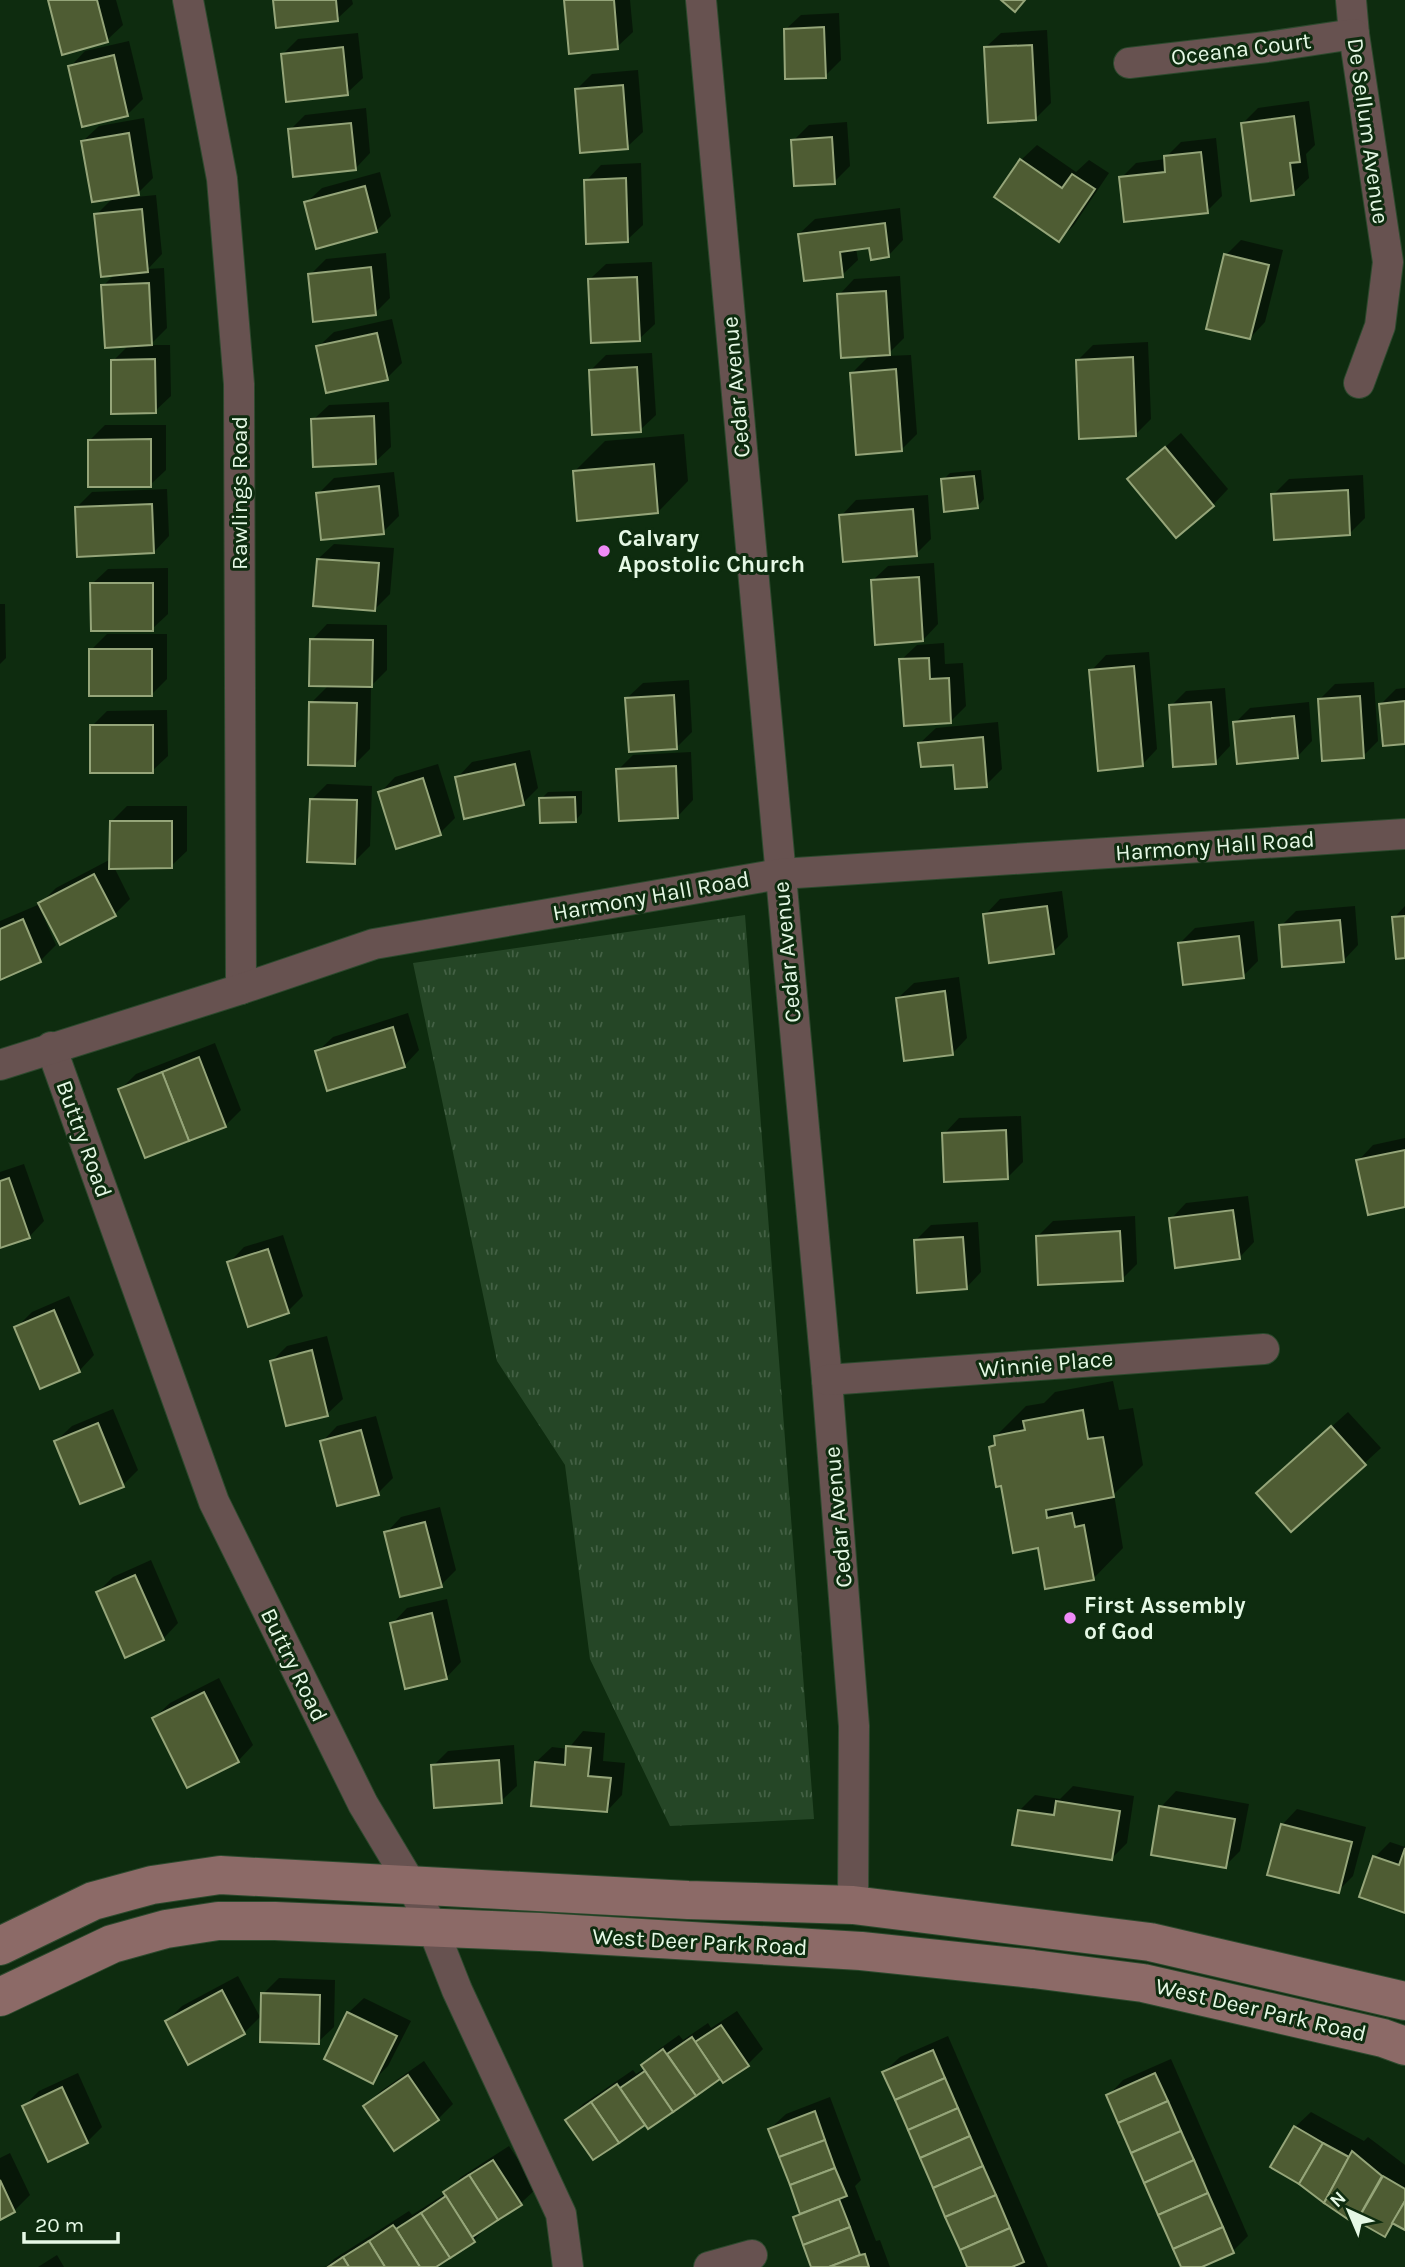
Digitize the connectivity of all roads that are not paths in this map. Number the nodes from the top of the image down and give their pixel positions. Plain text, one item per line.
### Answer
1 (188, 0) edge
2 (701, 0) edge
3 (1351, 0) edge
4 (1353, 34) junction
5 (1129, 63) dead end
6 (1359, 383) dead end
7 (1405, 834) edge
8 (780, 874) junction
9 (240, 989) junction
10 (51, 1047) junction
11 (0, 1065) edge
12 (1264, 1349) dead end
13 (827, 1380) junction
14 (412, 1886) junction
15 (853, 1905) junction
16 (433, 1929) junction
17 (0, 1946) edge
18 (0, 1997) edge
19 (1405, 2001) edge
20 (1405, 2046) edge
21 (752, 2255) dead end
22 (568, 2267) edge
23 (709, 2267) edge

1 - 9 street, Rawlings Road
2 - 8 street, Cedar Avenue
3 - 4 street, De Sellum Avenue
4 - 5 street, Oceana Court
4 - 6 street, De Sellum Avenue
7 - 8 street, Harmony Hall Road
8 - 9 street, Harmony Hall Road
8 - 13 street, Cedar Avenue
9 - 10 street, Harmony Hall Road
10 - 11 street, Harmony Hall Road
10 - 14 street, Buttry Road
12 - 13 street, Winnie Place
13 - 15 street, Cedar Avenue
14 - 15 street, West Deer Park Road
14 - 16 street, Buttry Road
14 - 17 street, West Deer Park Road
15 - 19 street, West Deer Park Road
16 - 18 street, West Deer Park Road
16 - 20 street, West Deer Park Road
16 - 22 street, Buttry Road
21 - 23 street

